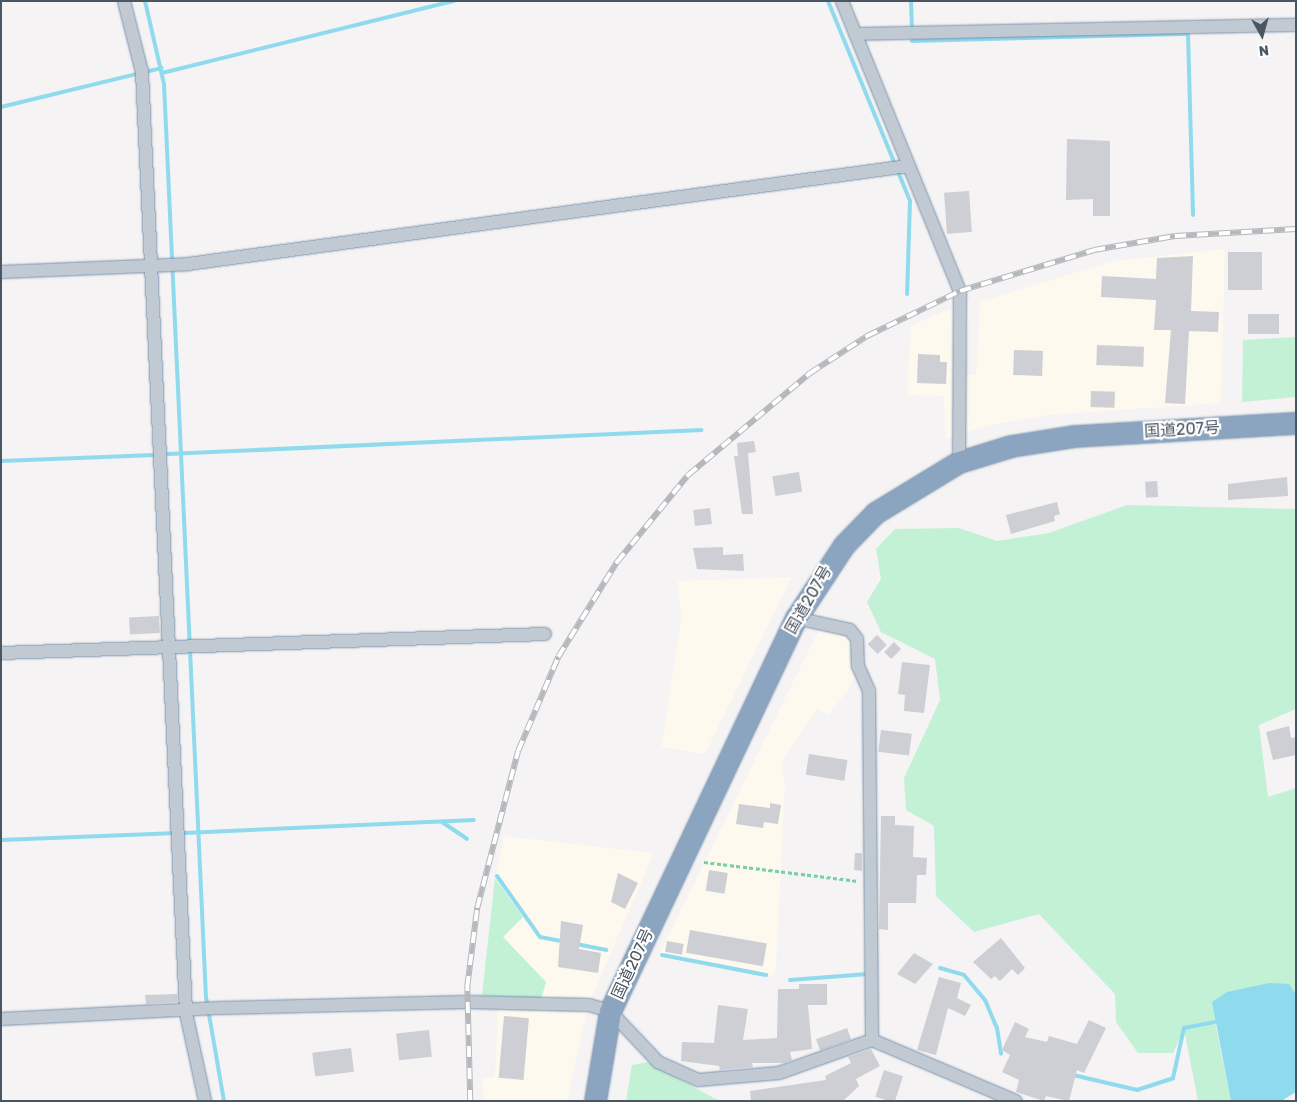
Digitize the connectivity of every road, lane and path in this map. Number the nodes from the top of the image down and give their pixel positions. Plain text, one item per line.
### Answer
1 (124, 1) edge
2 (842, 1) edge
3 (1296, 25) edge
4 (855, 34) junction
5 (900, 168) junction
6 (158, 266) junction
7 (1, 272) edge
8 (1296, 423) edge
9 (959, 462) junction
10 (796, 618) junction
11 (545, 634) dead end
12 (177, 646) junction
13 (1, 652) edge
14 (704, 862) dead end
15 (872, 883) junction
16 (610, 1011) junction
17 (186, 1013) junction
18 (1, 1019) edge
19 (872, 1040) junction
20 (204, 1101) edge
21 (595, 1101) edge
22 (1016, 1101) edge

1 - 6 street
2 - 4 street
3 - 4 street
4 - 5 street
5 - 6 street
5 - 9 street
6 - 7 street
6 - 12 street
8 - 9 highway, 国道207号
9 - 10 highway, 国道207号
10 - 15 street
10 - 16 highway, 国道207号
11 - 12 street
12 - 13 street
12 - 17 street
14 - 15 path
15 - 19 street
16 - 17 street
16 - 19 street
16 - 21 highway, 国道207号
17 - 18 street
17 - 20 street
19 - 22 street

